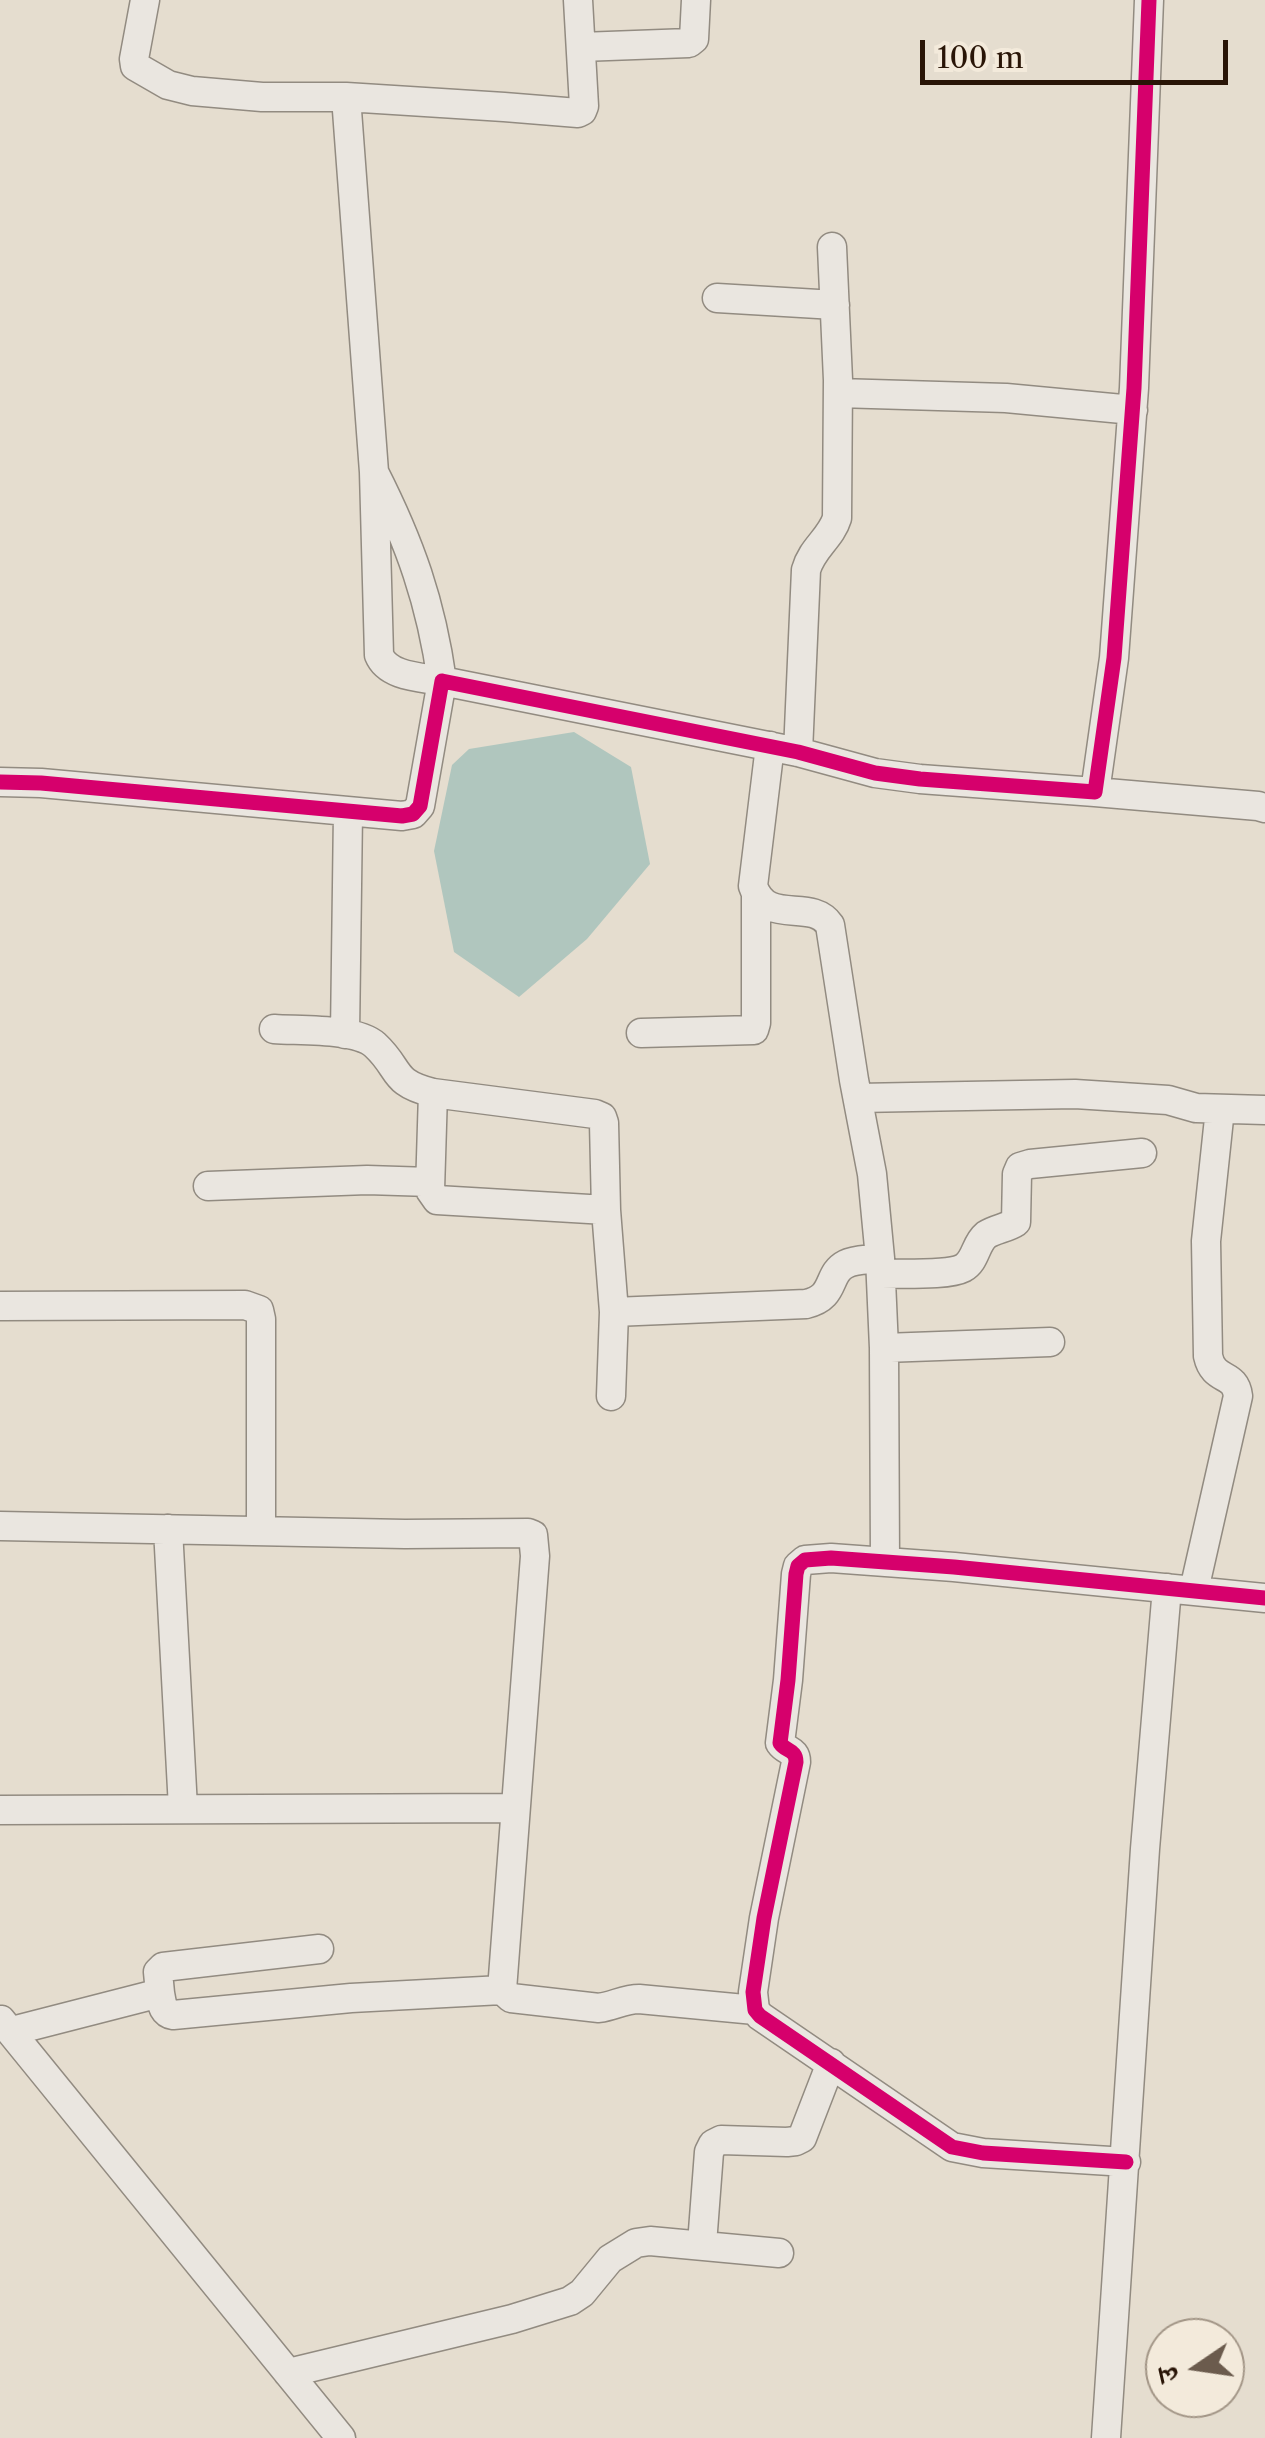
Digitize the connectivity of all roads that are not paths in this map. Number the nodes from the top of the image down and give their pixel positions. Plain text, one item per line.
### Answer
1 (145, 0) edge
2 (578, 0) edge
3 (696, 0) edge
4 (1149, 0) edge
5 (581, 46) junction
6 (346, 98) junction
7 (832, 247) dead end
8 (717, 298) dead end
9 (835, 305) junction
10 (838, 393) junction
11 (1133, 410) junction
12 (374, 472) junction
13 (442, 681) junction
14 (770, 746) junction
15 (798, 752) junction
16 (0, 782) edge
17 (1095, 792) junction
18 (1265, 808) edge
19 (348, 812) junction
20 (756, 896) junction
21 (274, 1029) dead end
22 (641, 1033) dead end
23 (346, 1034) junction
24 (433, 1093) junction
25 (858, 1098) junction
26 (1220, 1110) junction
27 (1265, 1110) edge
28 (1142, 1153) dead end
29 (430, 1182) junction
30 (208, 1186) dead end
31 (606, 1210) junction
32 (880, 1266) junction
33 (0, 1306) edge
34 (614, 1312) junction
35 (1050, 1342) dead end
36 (884, 1348) junction
37 (611, 1396) dead end
38 (0, 1526) edge
39 (168, 1530) junction
40 (260, 1531) junction
41 (885, 1562) junction
42 (1181, 1589) junction
43 (1265, 1598) edge
44 (182, 1808) junction
45 (516, 1808) junction
46 (0, 1810) edge
47 (319, 1948) dead end
48 (502, 1990) junction
49 (160, 1993) junction
50 (754, 2010) junction
51 (6, 2025) edge
52 (831, 2063) junction
53 (1126, 2162) junction
54 (702, 2244) junction
55 (779, 2253) dead end
56 (288, 2372) junction
57 (341, 2438) edge
58 (1106, 2438) edge

1 - 6 street
2 - 5 street
3 - 5 street
4 - 11 street
5 - 6 street
6 - 12 street
7 - 9 street
8 - 9 street
9 - 10 street
10 - 11 street
10 - 15 street
11 - 17 street
12 - 13 street
12 - 13 street
13 - 14 street
13 - 19 street
14 - 15 street
14 - 20 street
15 - 17 street
16 - 19 street
17 - 18 street
19 - 23 street
20 - 22 street
20 - 25 street
21 - 23 street
23 - 24 street
24 - 29 street
24 - 31 street
25 - 26 street
25 - 32 street
26 - 27 street
26 - 42 street
28 - 32 street
29 - 30 street
29 - 31 street
31 - 34 street
32 - 34 street
32 - 36 street
33 - 40 street
34 - 37 street
35 - 36 street
36 - 41 street
38 - 39 street
39 - 40 street
39 - 44 street
40 - 45 street
41 - 42 street
41 - 50 street
42 - 43 street
42 - 53 street
44 - 45 street
44 - 46 street
45 - 48 street
47 - 49 street
48 - 49 street
48 - 50 street
49 - 51 street
50 - 52 street
51 - 56 street
52 - 53 street
52 - 54 street
53 - 58 street
54 - 55 street
54 - 56 street
56 - 57 street

